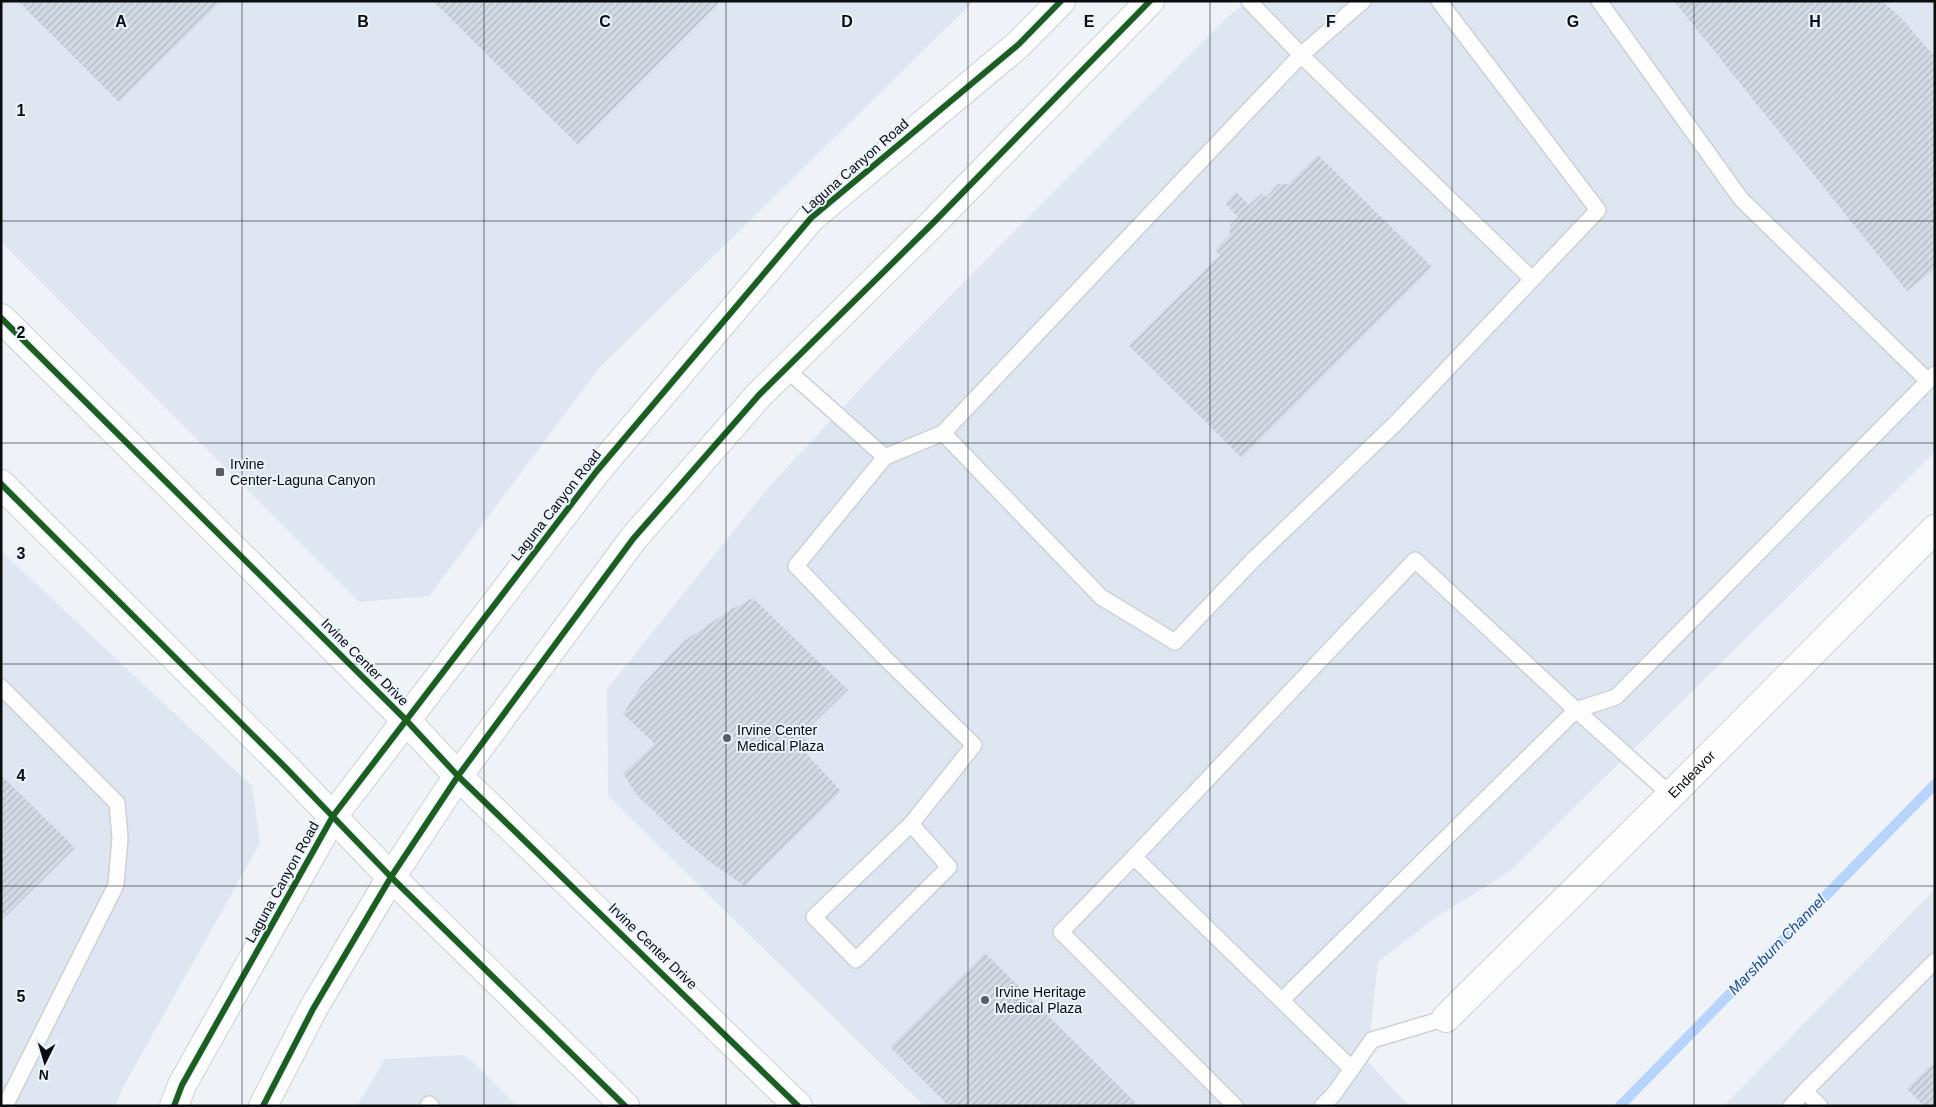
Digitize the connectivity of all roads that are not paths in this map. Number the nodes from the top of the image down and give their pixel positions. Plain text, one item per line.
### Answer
1 (1061, 1) edge
2 (1150, 1) edge
3 (1248, 1) edge
4 (1363, 1) edge
5 (1439, 1) edge
6 (1599, 1) edge
7 (1301, 55) junction
8 (1532, 279) junction
9 (1, 318) edge
10 (786, 369) junction
11 (1931, 377) edge
12 (943, 433) junction
13 (885, 457) junction
14 (1, 484) edge
15 (1935, 529) edge
16 (1, 687) edge
17 (1576, 710) junction
18 (406, 720) junction
19 (458, 776) junction
20 (1670, 795) junction
21 (334, 816) junction
22 (911, 824) junction
23 (1134, 856) junction
24 (391, 877) junction
25 (1935, 961) edge
26 (1282, 1000) junction
27 (1446, 1018) joint
28 (1352, 1069) junction
29 (1805, 1091) junction
30 (5, 1106) edge
31 (174, 1106) edge
32 (263, 1106) edge
33 (625, 1106) edge
34 (798, 1106) edge
35 (1235, 1106) edge
36 (1322, 1106) edge
37 (1791, 1106) edge
38 (1820, 1106) edge

1 - 18 main road, Laguna Canyon Road
2 - 10 main road
3 - 7 lane
4 - 7 lane
5 - 8 lane
6 - 11 lane
7 - 8 lane
7 - 12 lane
8 - 12 lane
9 - 18 main road, Irvine Center Drive
10 - 13 lane
10 - 19 main road
11 - 17 lane
12 - 13 lane
13 - 22 lane
14 - 21 main road
15 - 20 main road, Endeavor
16 - 30 lane
17 - 20 lane
17 - 23 lane
17 - 26 lane
18 - 19 main road, Irvine Center Drive
18 - 21 main road, Laguna Canyon Road
19 - 24 main road
19 - 34 main road, Irvine Center Drive
20 - 27 main road, Endeavor
21 - 24 main road
21 - 31 main road, Laguna Canyon Road
22 - 22 lane
23 - 26 lane
23 - 35 lane
24 - 32 main road
24 - 33 main road
25 - 29 lane
26 - 28 lane
27 - 28 lane
28 - 36 lane
29 - 37 lane
29 - 38 lane

